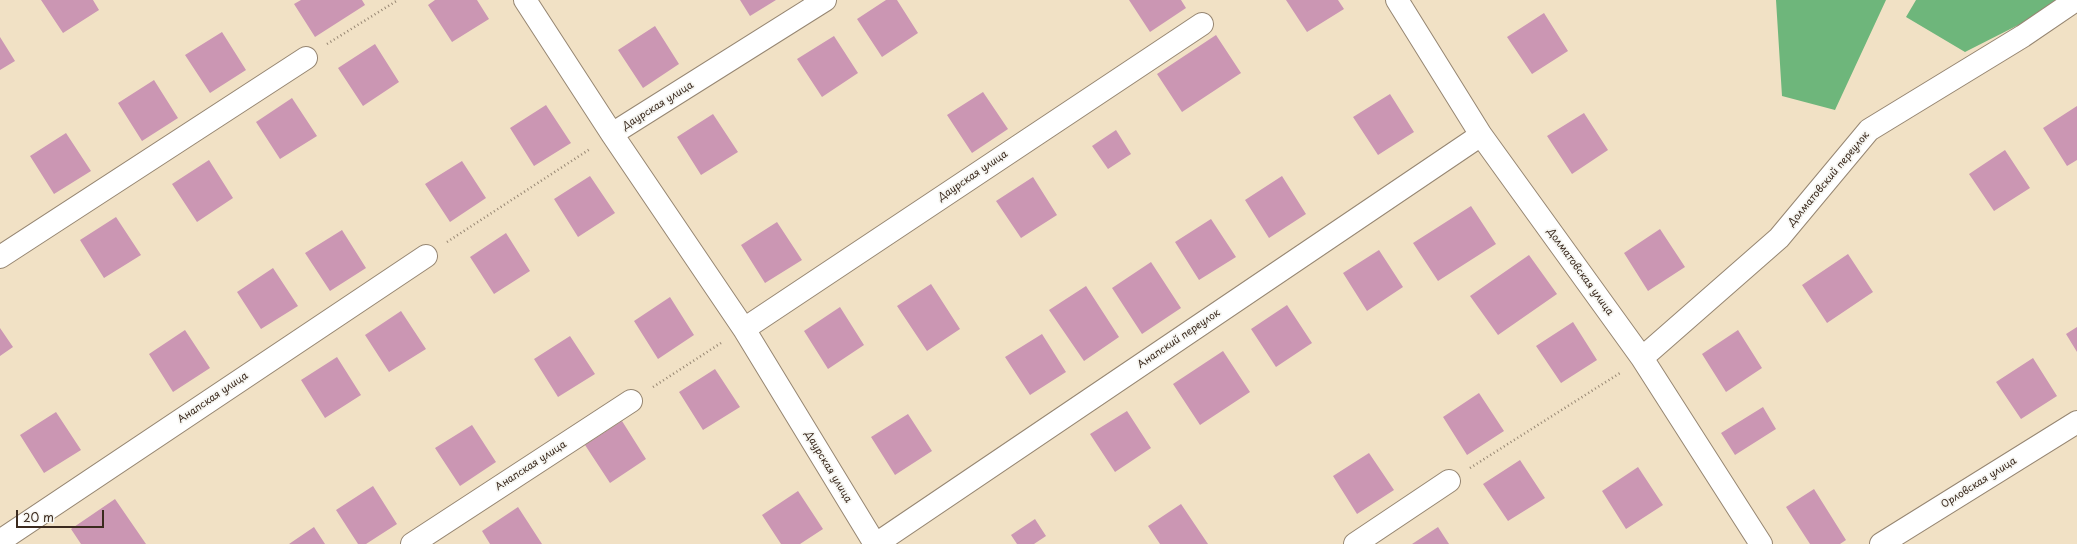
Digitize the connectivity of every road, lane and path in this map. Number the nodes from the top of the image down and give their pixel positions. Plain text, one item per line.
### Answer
1 (398, 0) edge
2 (525, 0) edge
3 (825, 0) edge
4 (1397, 0) edge
5 (2076, 0) edge
6 (1202, 24) dead end
7 (306, 58) joint
8 (612, 134) junction
9 (1481, 135) junction
10 (426, 256) joint
11 (0, 257) edge
12 (744, 328) junction
13 (1642, 358) junction
14 (631, 401) joint
15 (2077, 422) edge
16 (1449, 481) joint
17 (0, 541) edge
18 (412, 544) edge
19 (876, 544) edge
20 (1355, 544) edge
21 (1761, 544) edge
22 (1881, 544) edge

1 - 7 path
2 - 8 street, Даурская улица
3 - 8 street, Даурская улица
4 - 9 street, Долматовская улица
5 - 13 street, Долматовский переулок
6 - 12 street, Даурская улица
7 - 11 street
8 - 10 path
8 - 12 street, Даурская улица
9 - 13 street, Долматовская улица
9 - 19 street, Анапский переулок
10 - 17 street, Анапская улица
12 - 14 path
12 - 19 street, Даурская улица
13 - 16 path
13 - 21 street, Долматовская улица
14 - 18 street, Анапская улица
15 - 22 street, Орловская улица
16 - 20 street

